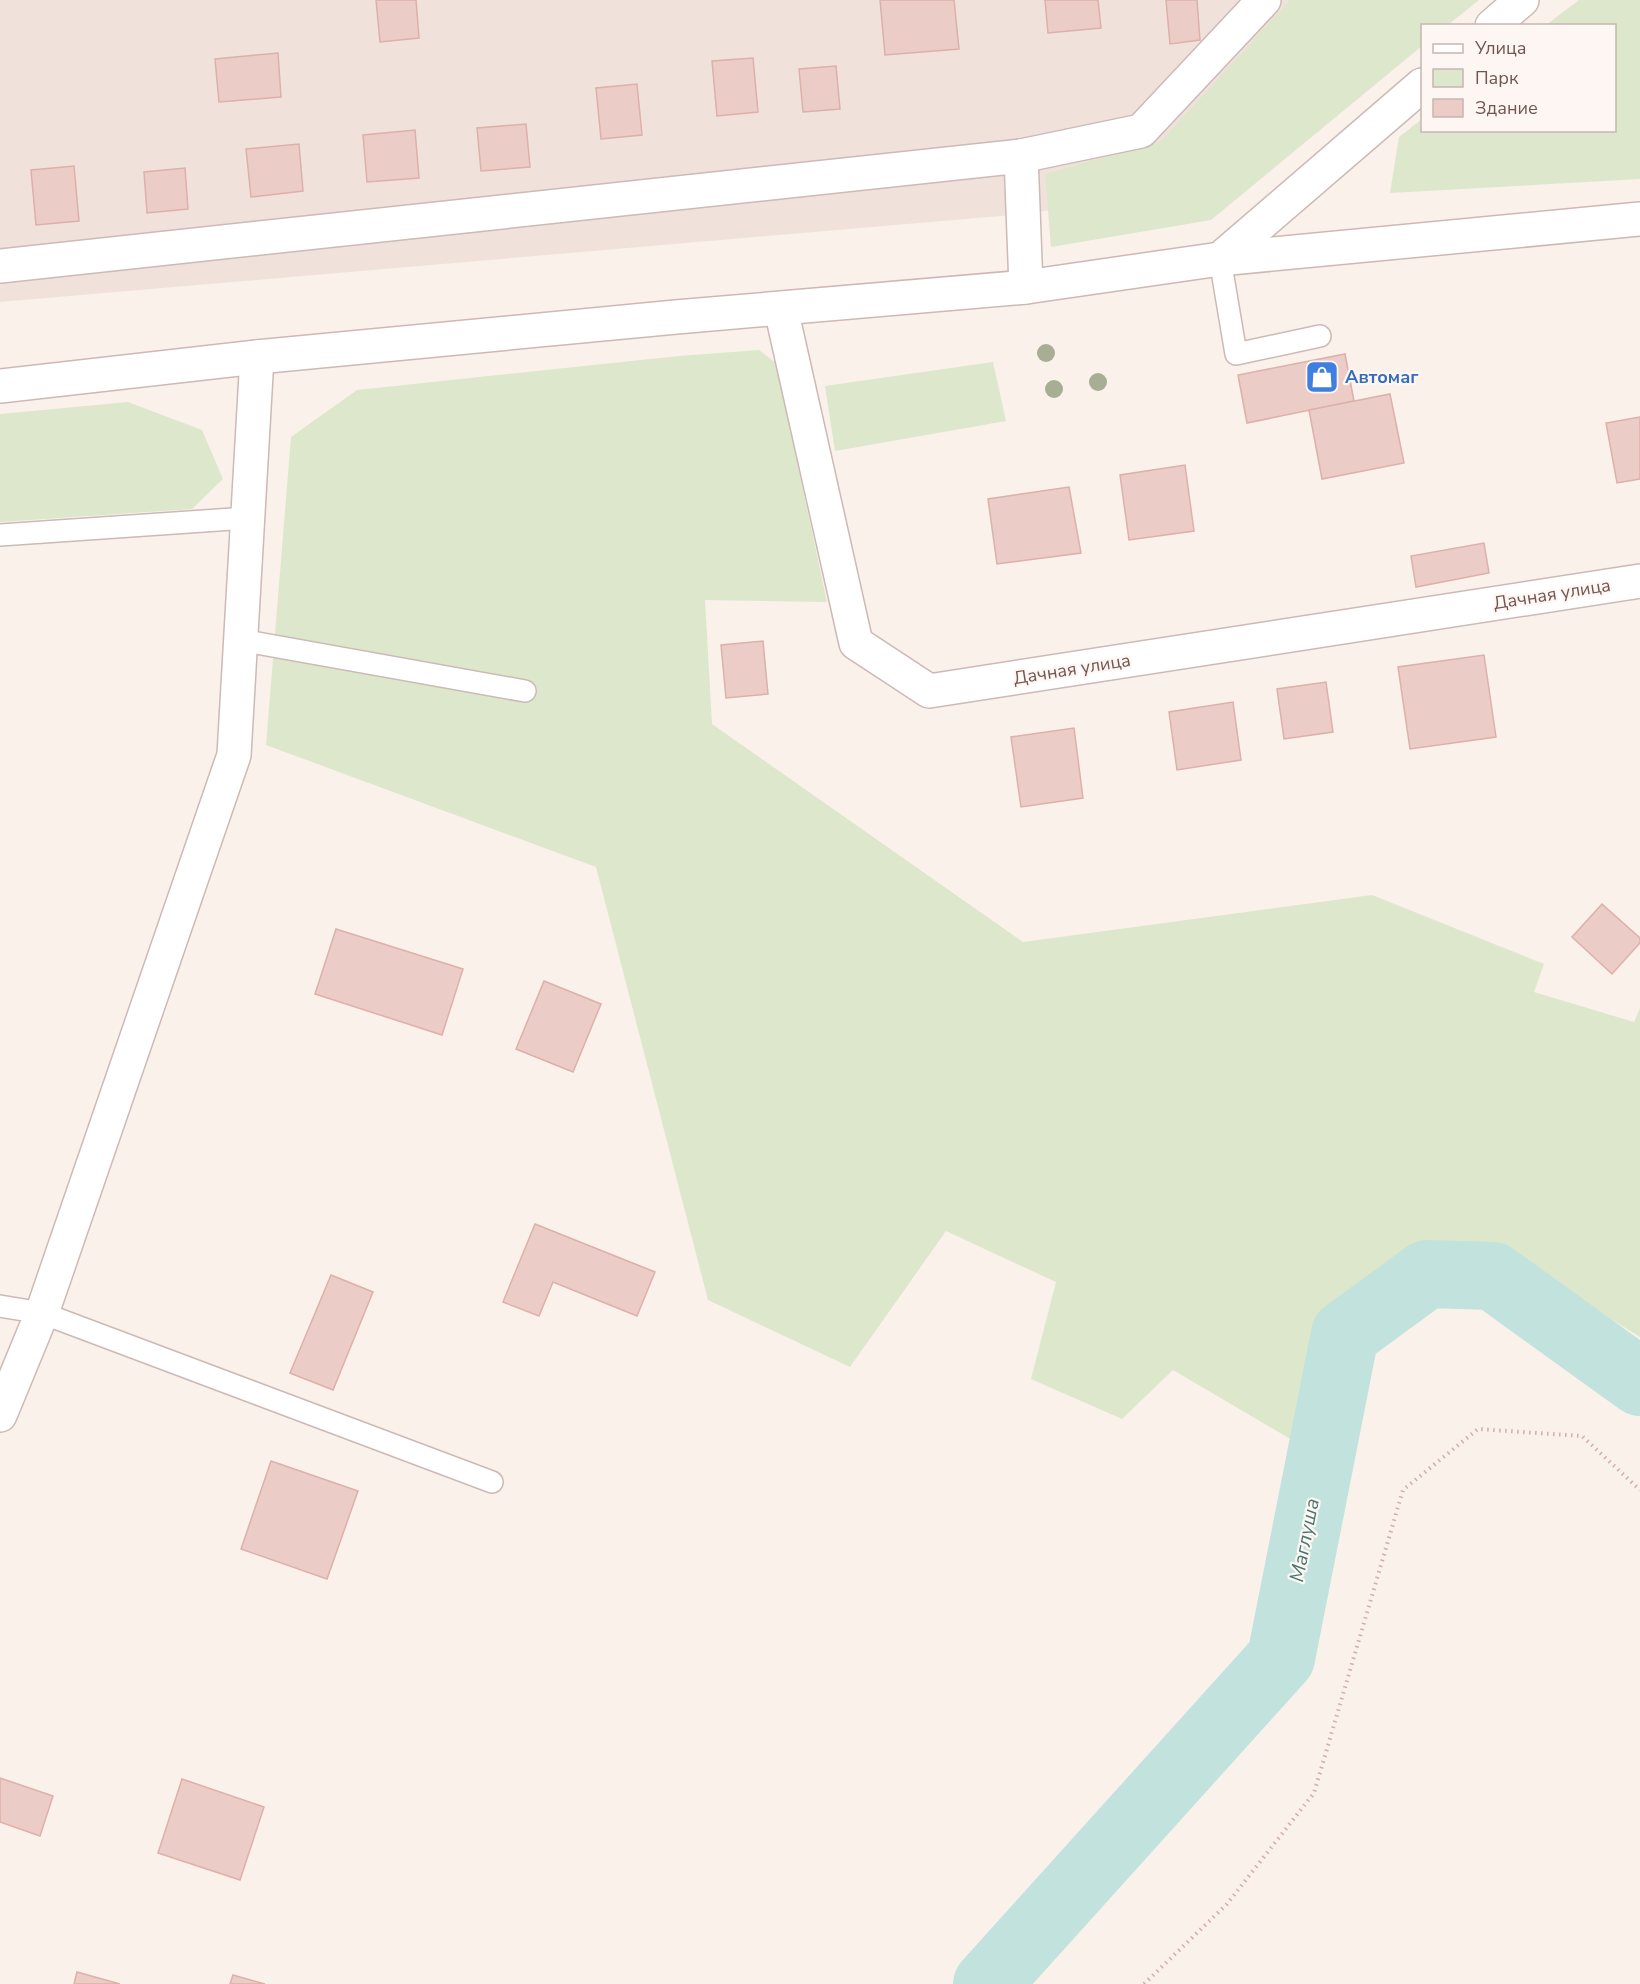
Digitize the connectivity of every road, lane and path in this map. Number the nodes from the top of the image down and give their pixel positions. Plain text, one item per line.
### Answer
1 (1264, 0) edge
2 (1522, 0) edge
3 (1494, 24) edge
4 (1421, 86) edge
5 (1021, 156) junction
6 (1640, 219) edge
7 (1220, 259) junction
8 (0, 266) edge
9 (1026, 287) junction
10 (781, 309) junction
11 (1320, 336) dead end
12 (257, 357) junction
13 (0, 386) edge
14 (247, 518) junction
15 (0, 536) edge
16 (1640, 581) edge
17 (240, 640) junction
18 (525, 691) dead end
19 (0, 1306) edge
20 (42, 1313) junction
21 (0, 1415) edge
22 (492, 1482) dead end
23 (1640, 1490) edge
24 (1144, 1984) edge

1 - 5 street
2 - 3 street
4 - 7 street
5 - 8 street
5 - 9 street
6 - 7 street
7 - 9 street
7 - 11 lane
9 - 10 street
10 - 12 street
10 - 16 street, Дачная улица
12 - 13 street
12 - 14 street
14 - 15 lane
14 - 17 street
17 - 18 lane
17 - 20 street
19 - 20 lane
20 - 21 street
20 - 22 lane
23 - 24 path

